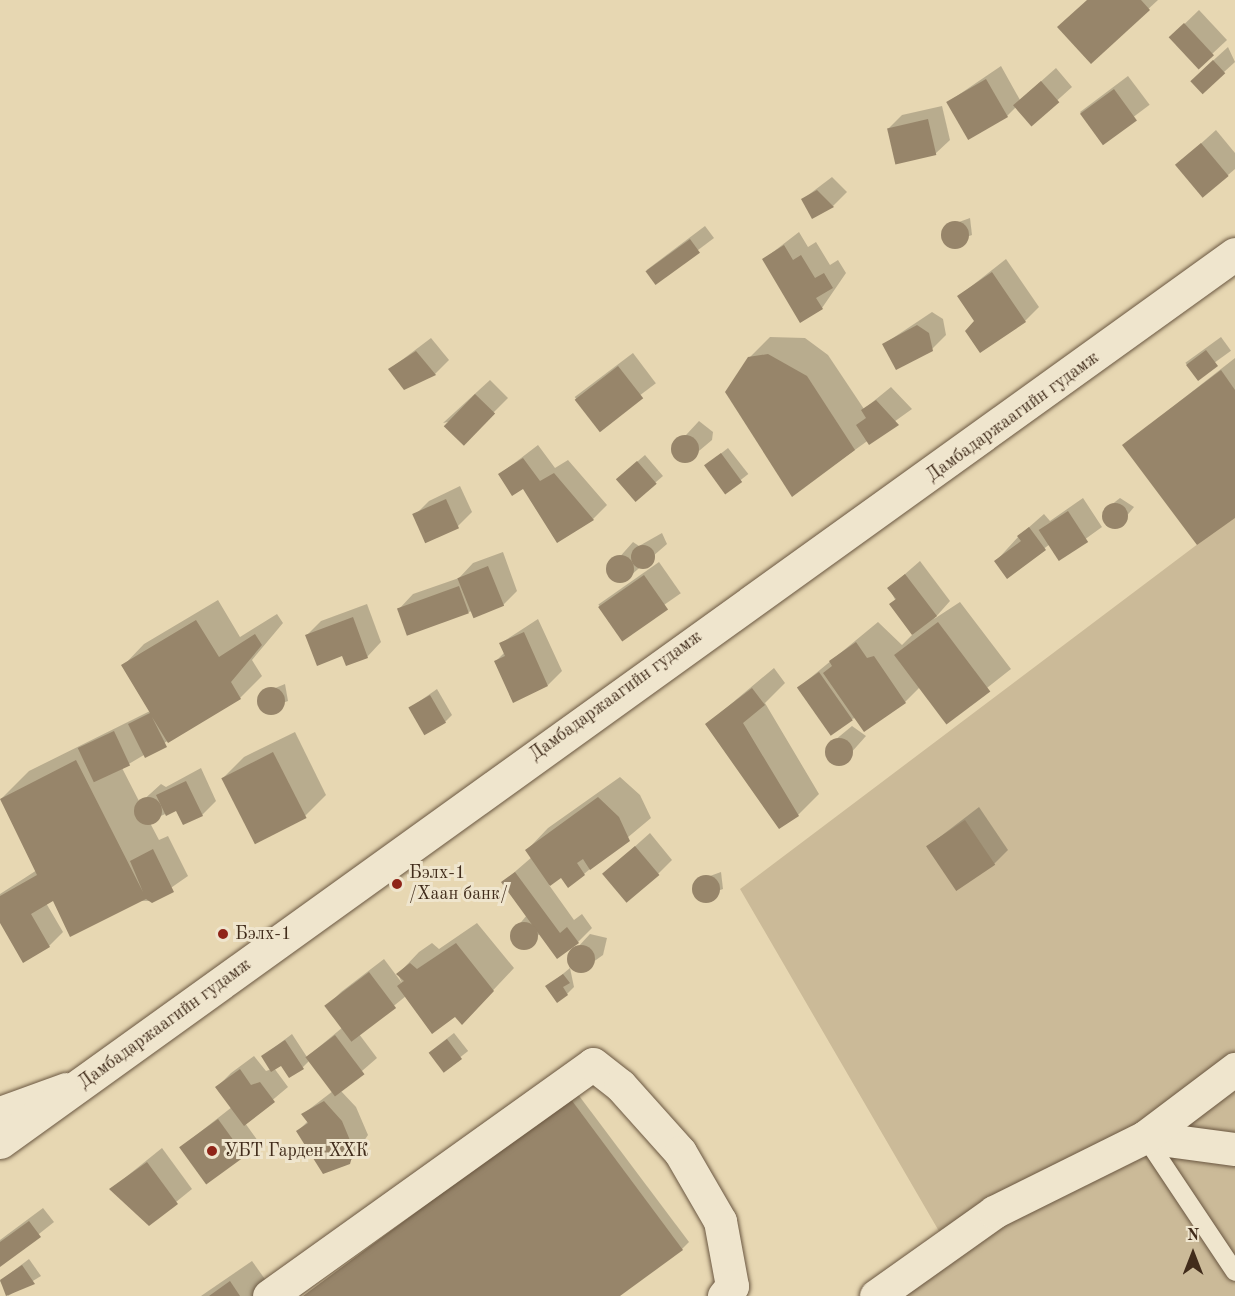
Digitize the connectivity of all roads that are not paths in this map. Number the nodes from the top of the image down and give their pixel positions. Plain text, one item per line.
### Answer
1 (1235, 254) edge
2 (1235, 1069) edge
3 (85, 1082) junction
4 (0, 1113) edge
5 (1145, 1137) junction
6 (0, 1142) edge
7 (1235, 1149) edge
8 (1235, 1272) edge
9 (269, 1296) edge
10 (724, 1296) edge
11 (876, 1296) edge

1 - 3 main road, Дамбадаржаагийн гудамж
2 - 5 main road
3 - 4 main road
3 - 6 main road, Дамбадаржаагийн гудамж
5 - 7 main road
5 - 8 lane
5 - 11 main road
9 - 10 main road

